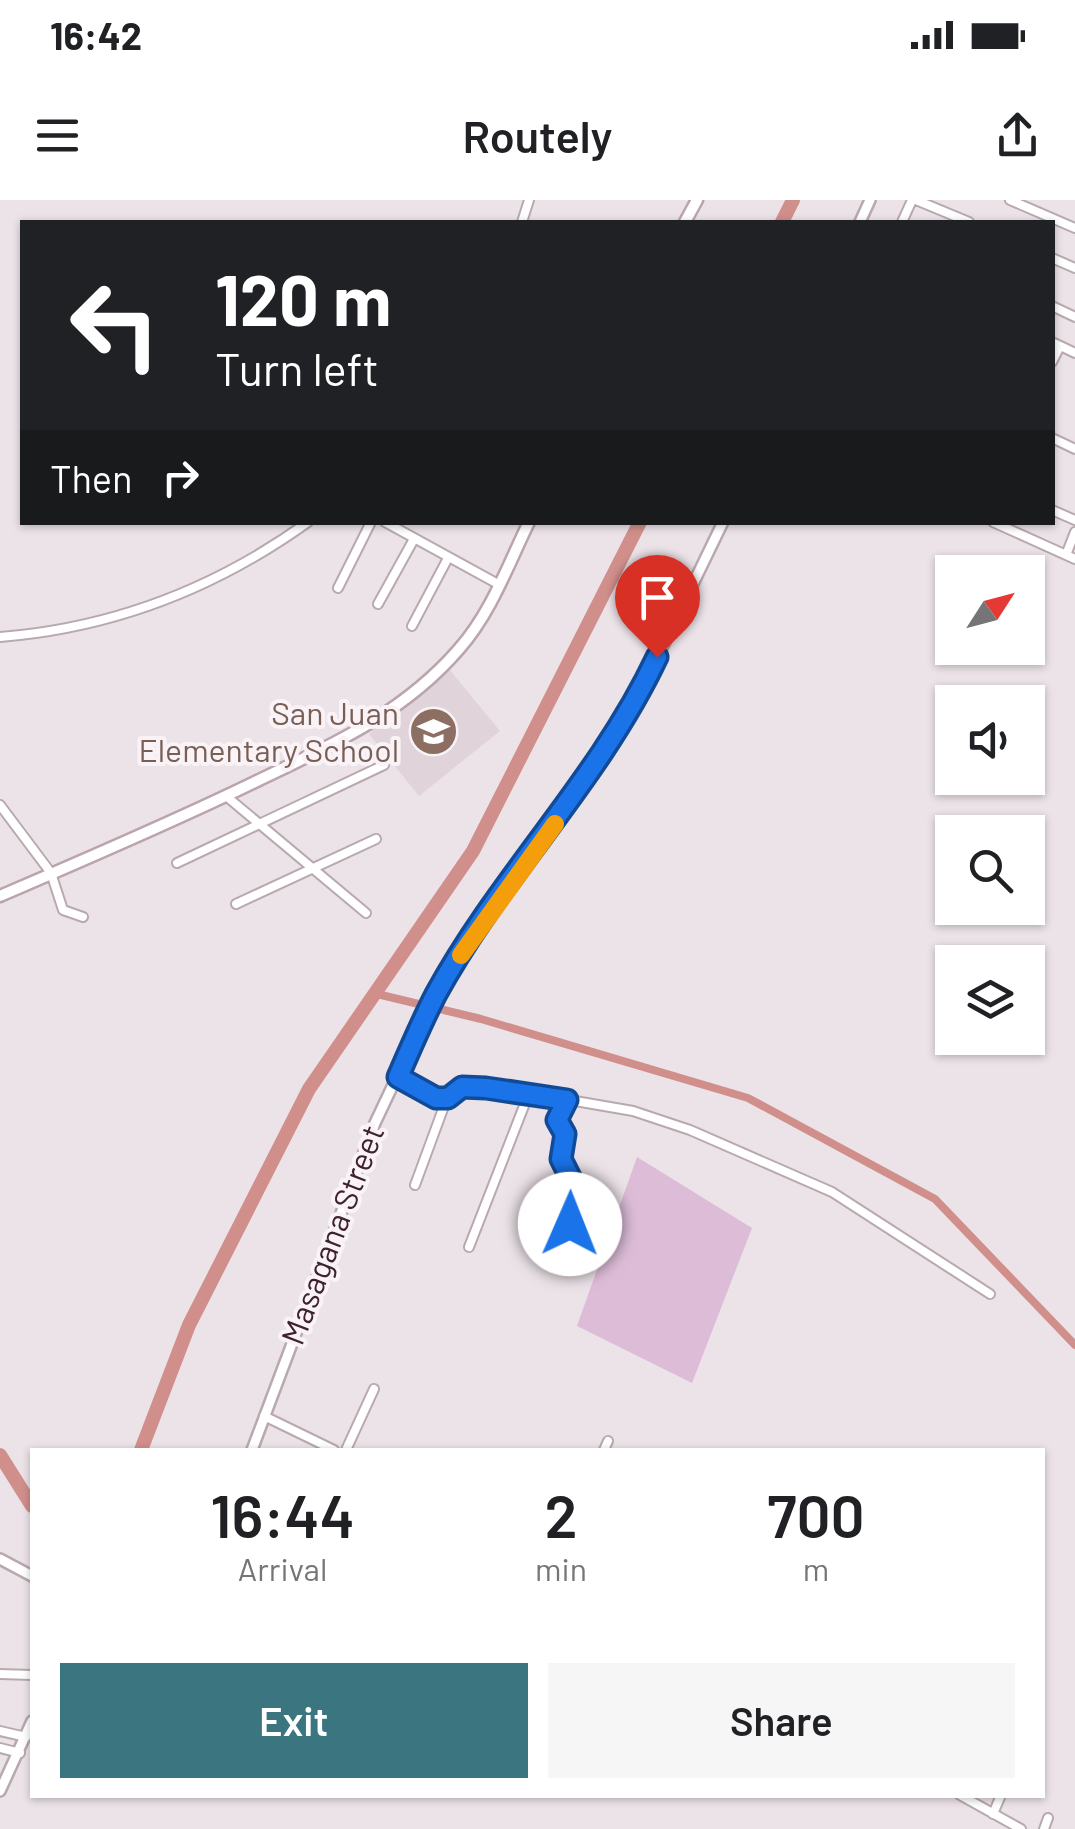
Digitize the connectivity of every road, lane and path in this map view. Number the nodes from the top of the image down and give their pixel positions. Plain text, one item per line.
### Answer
1 (1010, 200) edge
2 (910, 201) edge
3 (964, 220) edge
4 (1075, 228) edge
5 (1056, 344) edge
6 (1075, 353) edge
7 (304, 525) edge
8 (370, 525) edge
9 (390, 525) edge
10 (528, 525) edge
11 (722, 525) edge
12 (1000, 525) edge
13 (1075, 532) edge
14 (414, 539) junction
15 (1070, 557) edge
16 (448, 558) junction
17 (498, 584) junction
18 (338, 588) dead end
19 (378, 604) dead end
20 (412, 626) dead end
21 (0, 637) edge
22 (384, 765) dead end
23 (226, 796) junction
24 (0, 805) edge
25 (256, 824) junction
26 (376, 839) dead end
27 (177, 862) dead end
28 (312, 868) junction
29 (51, 873) junction
30 (0, 896) edge
31 (236, 904) dead end
32 (366, 913) dead end
33 (84, 917) dead end
34 (398, 1077) junction
35 (530, 1093) junction
36 (448, 1098) junction
37 (567, 1100) junction
38 (416, 1184) dead end
39 (560, 1242) dead end
40 (469, 1247) dead end
41 (990, 1294) dead end
42 (374, 1389) dead end
43 (264, 1416) junction
44 (253, 1448) edge
45 (330, 1448) edge
46 (347, 1448) edge
47 (0, 1559) edge
48 (30, 1575) edge
49 (0, 1674) edge
50 (30, 1675) edge
51 (30, 1727) edge
52 (0, 1732) edge
53 (26, 1737) junction
54 (0, 1748) edge
55 (20, 1753) junction
56 (1, 1785) edge
57 (965, 1798) edge
58 (1001, 1798) edge
59 (993, 1814) junction
60 (1048, 1818) dead end
61 (1021, 1829) edge
62 (1044, 1829) edge

1 - 4 street
2 - 3 street
5 - 6 street
7 - 21 street
8 - 18 street
9 - 14 street
10 - 17 main road
11 - 34 street, Masagana Street
12 - 15 street
13 - 15 street
14 - 16 street
14 - 19 street
16 - 17 street
16 - 20 street
17 - 23 main road
22 - 25 street
23 - 25 street
23 - 29 main road
24 - 29 street
25 - 27 street
25 - 28 street
26 - 28 street
28 - 31 street
28 - 32 street
29 - 30 main road
29 - 33 street
34 - 36 street
34 - 43 street, Masagana Street
35 - 36 street
35 - 37 street
35 - 40 street
36 - 38 street
37 - 39 street
37 - 41 street
42 - 46 street
43 - 44 street, Masagana Street
43 - 45 street
47 - 48 street
49 - 50 street
51 - 53 street
52 - 53 street
53 - 55 street
54 - 55 street
55 - 56 street
57 - 59 street
58 - 59 street
59 - 61 street
60 - 62 street

